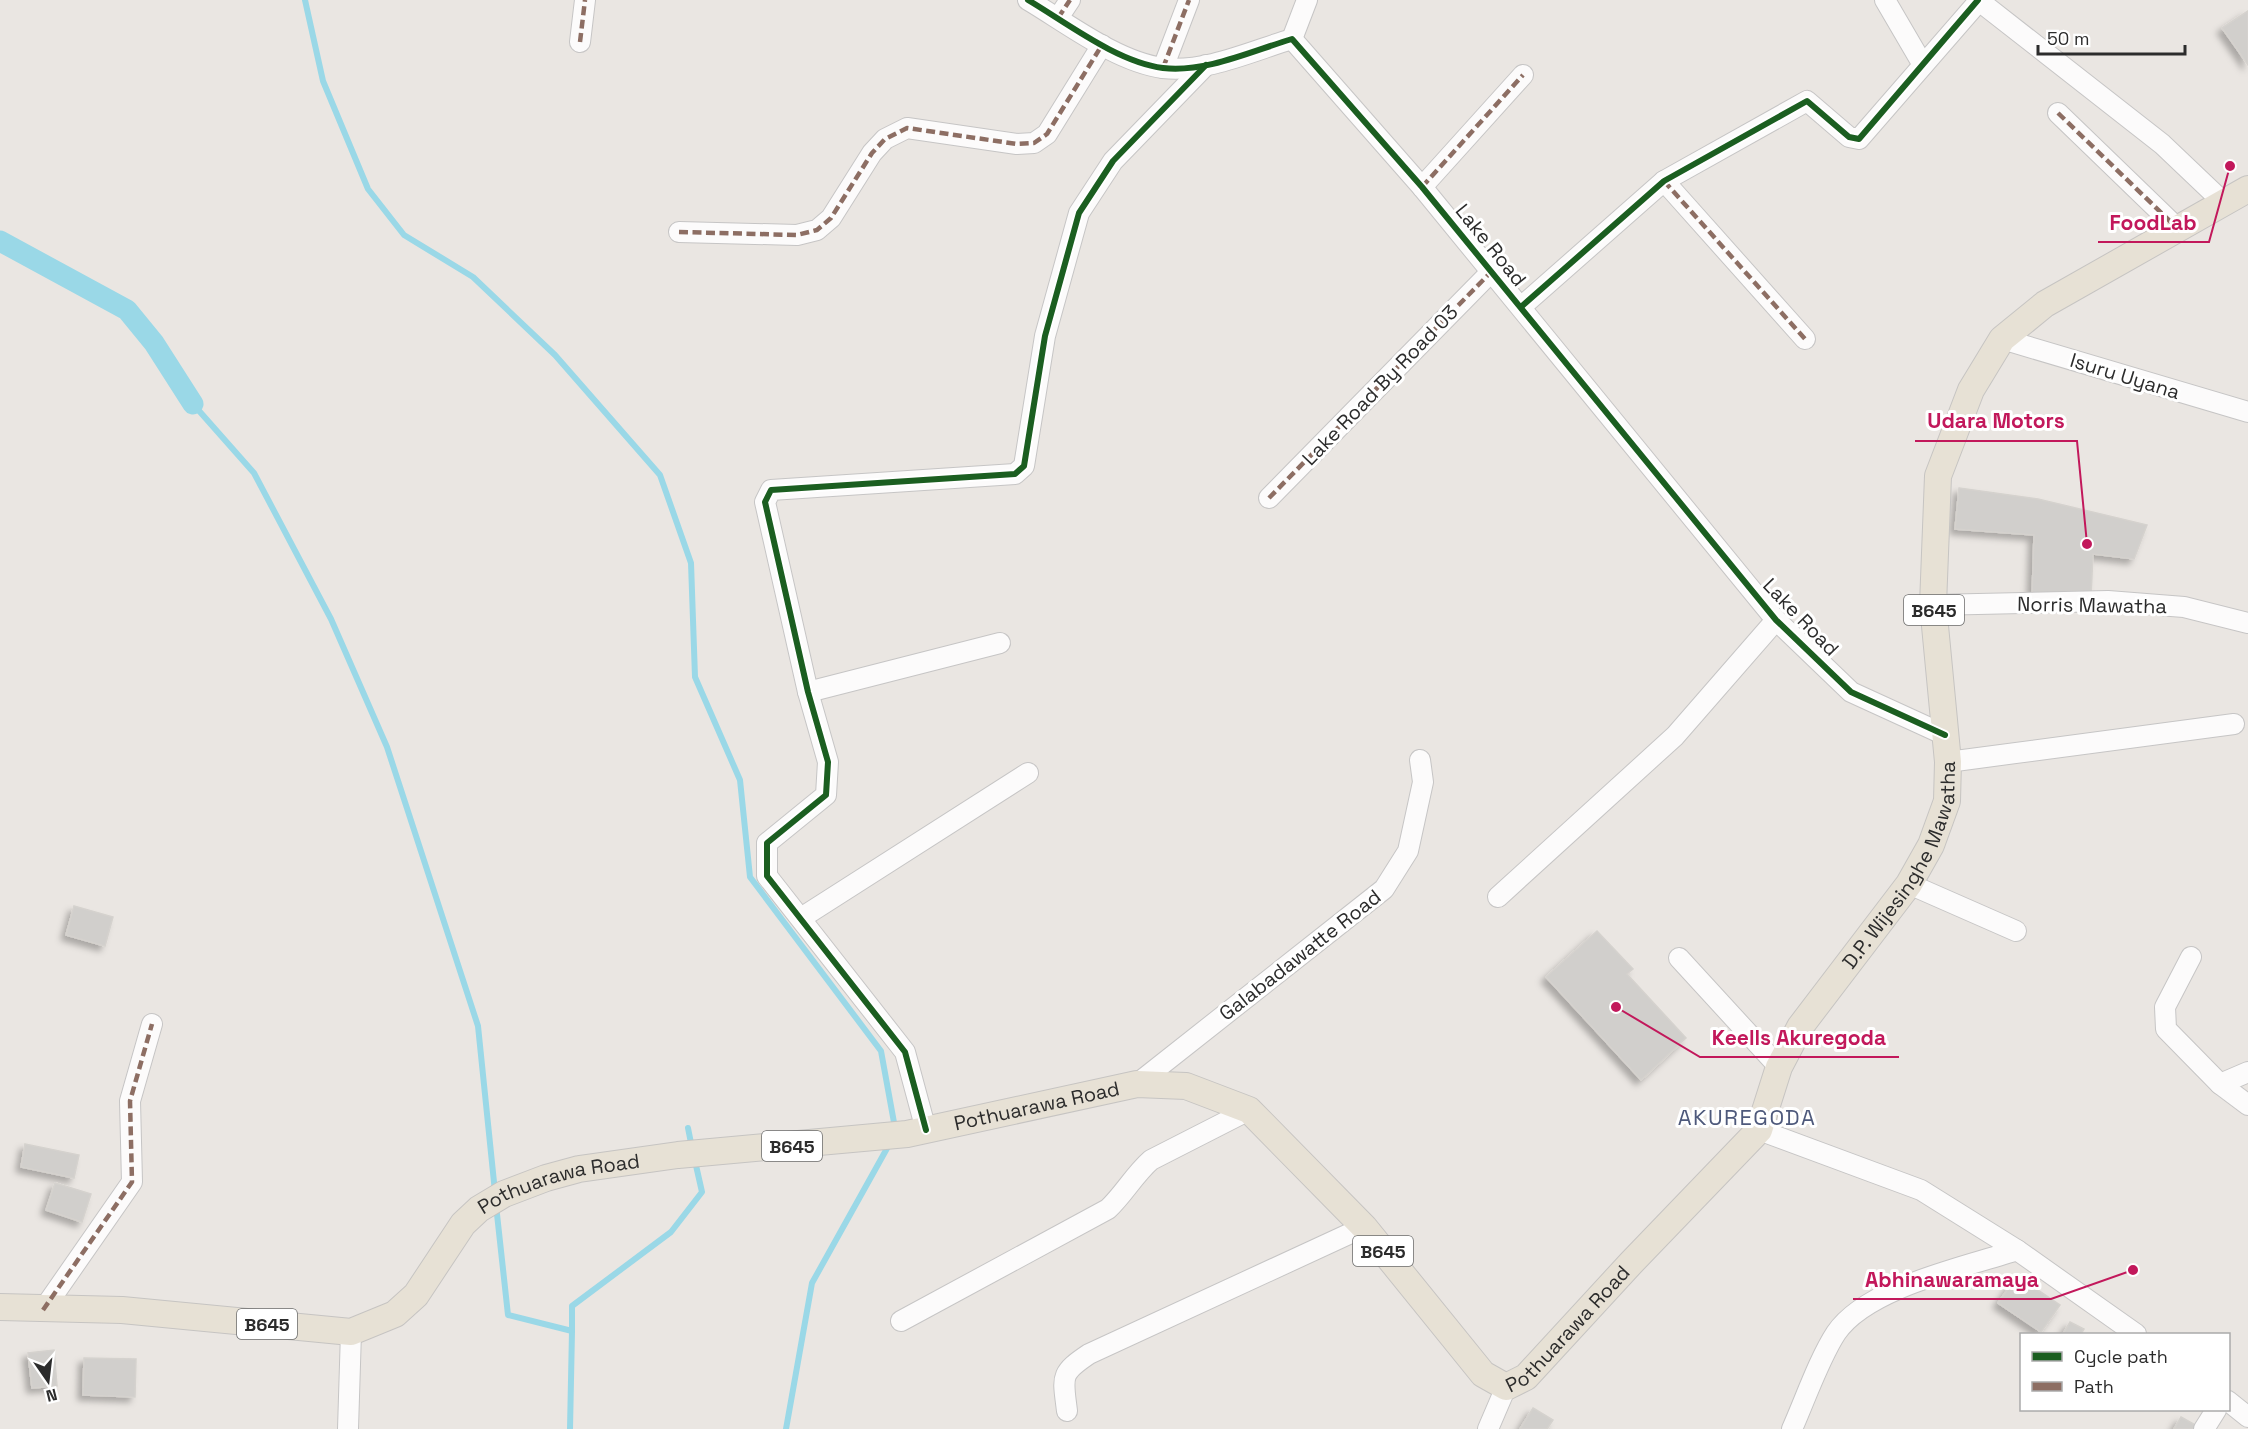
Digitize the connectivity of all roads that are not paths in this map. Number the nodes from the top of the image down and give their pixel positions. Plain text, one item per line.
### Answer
1 (585, 0) edge
2 (1028, 0) edge
3 (1070, 0) edge
4 (1189, 0) edge
5 (1307, 0) edge
6 (1885, 0) edge
7 (1978, 1) edge
8 (1058, 18) junction
9 (1292, 39) junction
10 (580, 42) dead end
11 (1102, 45) junction
12 (1206, 65) junction
13 (1923, 65) junction
14 (1163, 68) junction
15 (1523, 75) dead end
16 (2058, 113) dead end
17 (1664, 181) junction
18 (1422, 187) junction
19 (2248, 189) edge
20 (2223, 202) junction
21 (2177, 228) junction
22 (679, 232) dead end
23 (1491, 272) junction
24 (1521, 307) junction
25 (1805, 339) dead end
26 (2002, 339) junction
27 (2248, 412) edge
28 (1269, 498) dead end
29 (1933, 605) junction
30 (1776, 620) junction
31 (2248, 623) edge
32 (1000, 643) dead end
33 (808, 692) junction
34 (2234, 724) dead end
35 (1945, 735) junction
36 (1420, 760) dead end
37 (1948, 762) junction
38 (1028, 773) dead end
39 (1909, 884) junction
40 (1498, 897) dead end
41 (801, 918) junction
42 (2016, 931) dead end
43 (2191, 957) dead end
44 (1679, 958) dead end
45 (152, 1023) dead end
46 (1779, 1067) junction
47 (2248, 1072) edge
48 (2220, 1083) junction
49 (1137, 1084) junction
50 (2248, 1106) edge
51 (1249, 1110) junction
52 (1759, 1130) junction
53 (917, 1132) junction
54 (1364, 1227) junction
55 (2017, 1250) junction
56 (0, 1307) edge
57 (43, 1310) junction
58 (901, 1321) dead end
59 (351, 1332) junction
60 (2133, 1333) edge
61 (1506, 1386) junction
62 (2230, 1402) edge
63 (1067, 1411) dead end
64 (2215, 1411) edge
65 (2248, 1417) edge
66 (348, 1429) edge
67 (1488, 1429) edge
68 (1792, 1429) edge
69 (2204, 1429) edge

1 - 10 street
2 - 8 street
3 - 8 street
4 - 14 street
5 - 9 street
6 - 13 street
7 - 13 street
7 - 20 street
8 - 11 street
9 - 12 street
9 - 18 street, Lake Road
11 - 14 street
11 - 22 street
12 - 14 street
12 - 33 street
13 - 17 street
15 - 18 street
16 - 21 street
17 - 24 street
17 - 25 street
18 - 23 street, Lake Road
19 - 20 main road, D.P. Wijesinghe Mawatha / B645
20 - 21 main road, D.P. Wijesinghe Mawatha / B645
21 - 26 main road, D.P. Wijesinghe Mawatha / B645
23 - 24 street, Lake Road
23 - 28 street, Lake Road By Road 03
24 - 30 street, Lake Road
26 - 27 street, Isuru Uyana
26 - 29 main road, D.P. Wijesinghe Mawatha / B645
29 - 31 street, Norris Mawatha
29 - 35 main road, D.P. Wijesinghe Mawatha / B645
30 - 35 street, Lake Road
30 - 40 street
32 - 33 street
33 - 41 street
34 - 37 street
35 - 37 main road, D.P. Wijesinghe Mawatha / B645
36 - 49 street, Galabadawatte Road
37 - 39 main road, D.P. Wijesinghe Mawatha / B645
38 - 41 street
39 - 42 street
39 - 46 main road, D.P. Wijesinghe Mawatha / B645
41 - 53 street
43 - 48 street
44 - 46 street
45 - 57 street
46 - 52 main road, D.P. Wijesinghe Mawatha / B645
47 - 48 street
48 - 50 street
49 - 51 main road, Pothuarawa Road / B645
49 - 53 main road, Pothuarawa Road / B645
51 - 54 main road, Pothuarawa Road / B645
51 - 58 street
52 - 55 street
52 - 61 main road, Pothuarawa Road / B645
53 - 59 main road, Pothuarawa Road / B645
54 - 61 main road, Pothuarawa Road / B645
54 - 63 street
55 - 60 street
55 - 68 street
56 - 57 main road, Pothuarawa Road / B645
57 - 59 main road, Pothuarawa Road / B645
59 - 66 street
61 - 67 street
62 - 65 street
64 - 69 street

